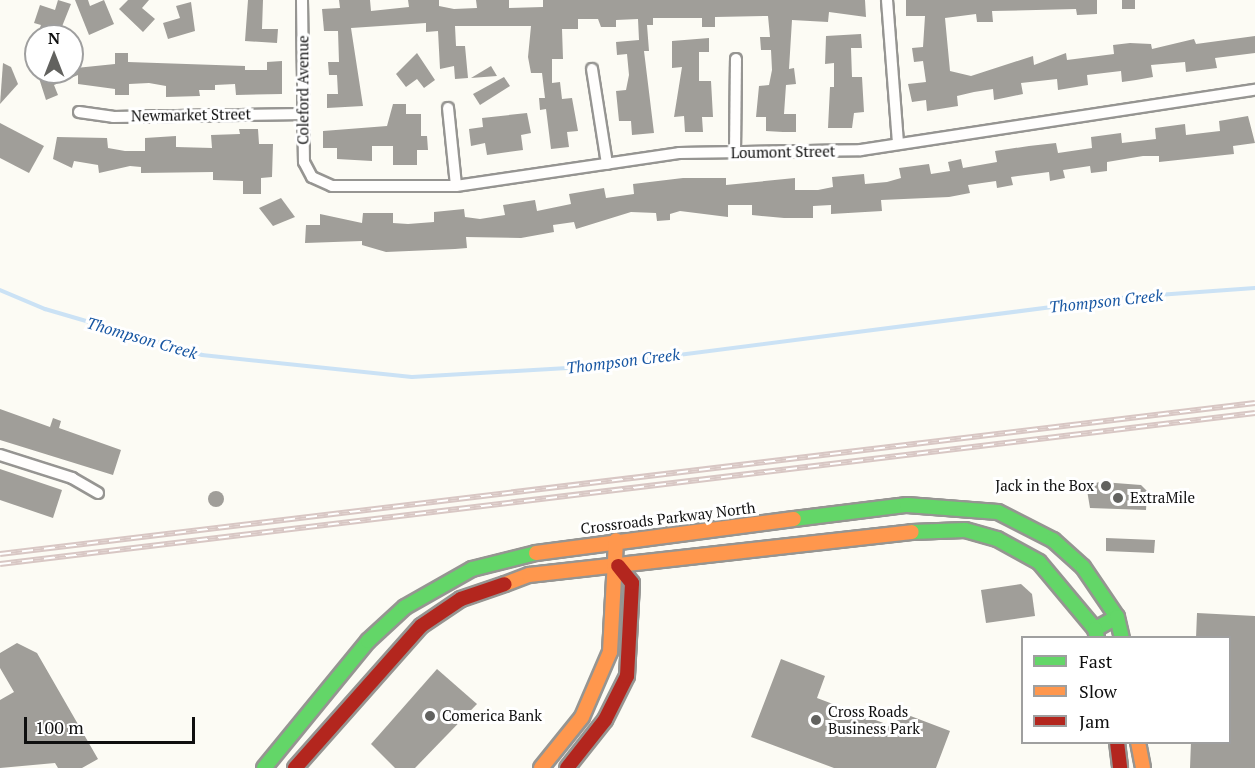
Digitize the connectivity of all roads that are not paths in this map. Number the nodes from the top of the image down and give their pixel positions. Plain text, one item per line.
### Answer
1 (302, 0) edge
2 (887, 0) edge
3 (736, 59) dead end
4 (592, 69) dead end
5 (1255, 90) edge
6 (448, 108) dead end
7 (79, 112) dead end
8 (304, 114) junction
9 (898, 144) junction
10 (735, 153) junction
11 (607, 164) junction
12 (312, 177) joint
13 (456, 186) junction
14 (0, 455) edge
15 (98, 493) dead end
16 (817, 516) junction
17 (616, 540) junction
18 (821, 543) junction
19 (618, 566) junction
20 (432, 589) junction
21 (439, 612) junction
22 (1117, 617) junction
23 (1096, 633) edge
24 (1122, 636) edge
25 (1117, 744) edge
26 (1138, 744) edge
27 (264, 768) edge
28 (295, 768) edge
29 (541, 768) edge
30 (567, 768) edge
31 (1120, 768) edge
32 (1143, 768) edge

1 - 8 street, Coleford Avenue
2 - 9 street
3 - 10 street
4 - 11 street
5 - 9 street, Loumont Street
6 - 13 street
7 - 8 street, Newmarket Street
8 - 12 street, Coleford Avenue
9 - 10 street, Loumont Street
10 - 11 street, Loumont Street
11 - 13 street, Loumont Street
12 - 13 street, Loumont Street
14 - 15 street
16 - 17 main road, Crossroads Parkway North
16 - 18 main road
16 - 22 main road, Crossroads Parkway North
17 - 19 main road
17 - 20 main road, Crossroads Parkway North
18 - 19 main road
18 - 23 main road
19 - 21 main road
19 - 29 main road
19 - 30 main road
20 - 21 main road
20 - 27 main road, Crossroads Parkway North
21 - 28 main road
22 - 23 main road
22 - 24 main road, Crossroads Parkway North
25 - 31 main road
26 - 32 main road

